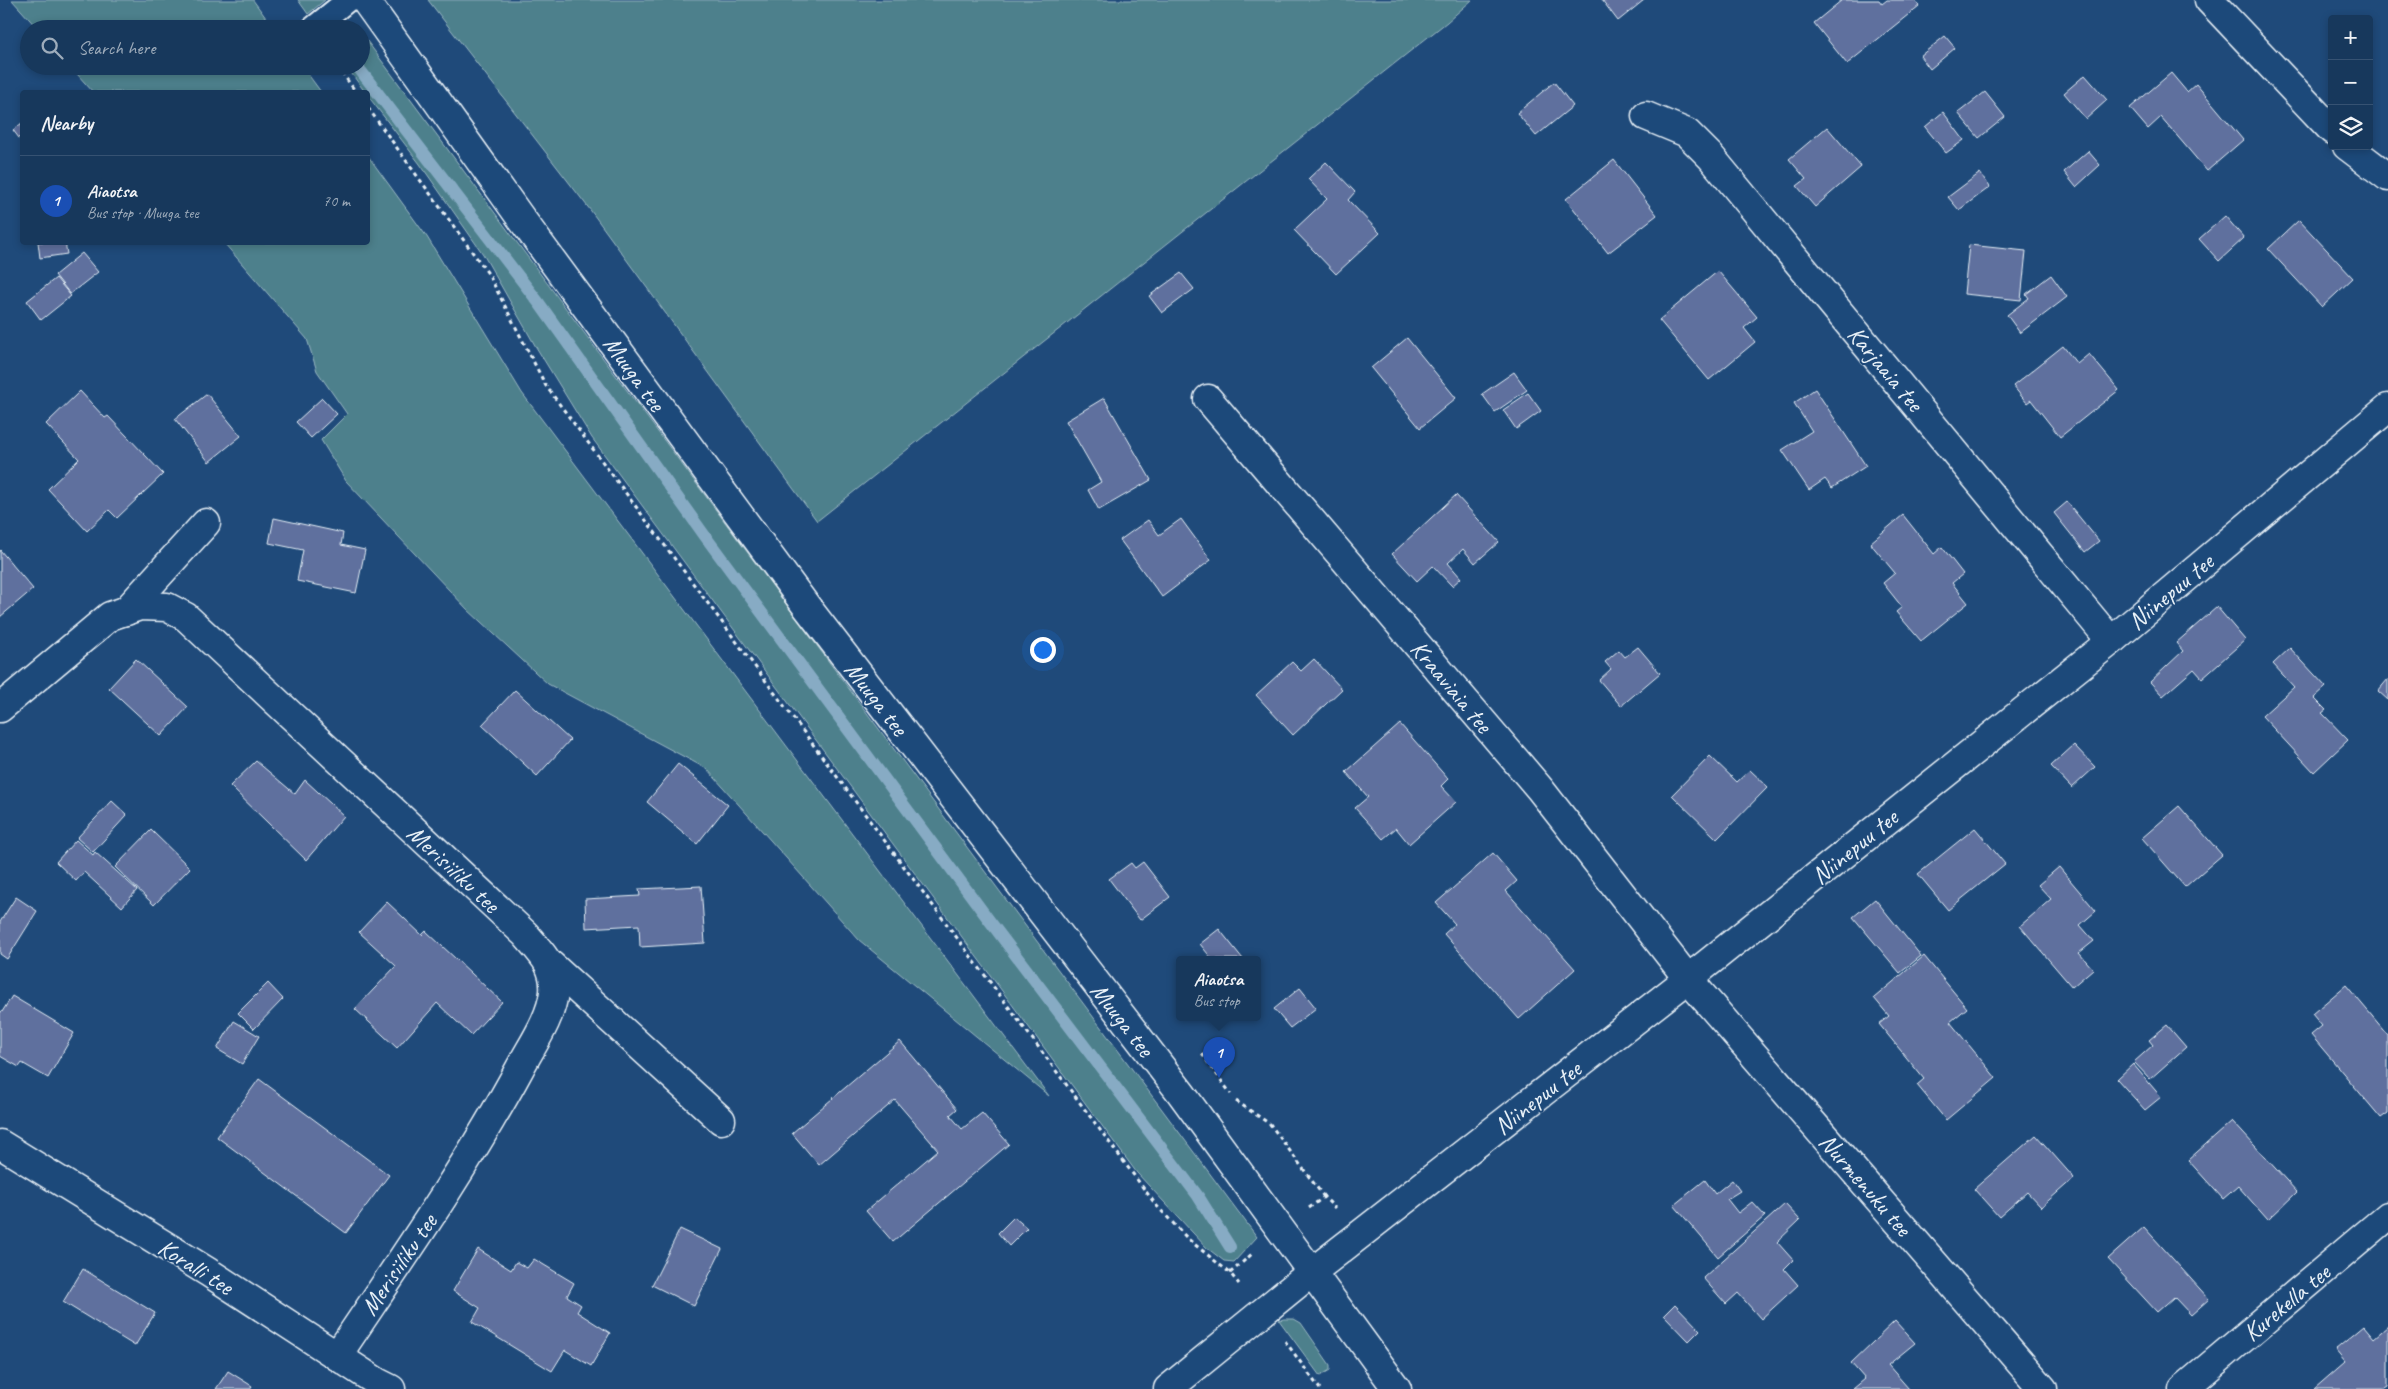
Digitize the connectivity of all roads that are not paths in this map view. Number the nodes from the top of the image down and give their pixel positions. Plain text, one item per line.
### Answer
1 (348, 0) edge
2 (365, 0) edge
3 (2210, 0) edge
4 (323, 20) edge
5 (1646, 116) dead end
6 (2328, 126) edge
7 (2352, 150) edge
8 (2388, 177) edge
9 (1208, 399) dead end
10 (2388, 408) edge
11 (206, 523) dead end
12 (126, 611) junction
13 (2111, 640) junction
14 (0, 708) edge
15 (551, 965) junction
16 (1688, 979) junction
17 (721, 1120) dead end
18 (0, 1144) edge
19 (2388, 1216) edge
20 (1312, 1272) junction
21 (337, 1356) junction
22 (390, 1389) edge
23 (1168, 1389) edge
24 (1397, 1389) edge
25 (2043, 1389) edge
26 (2183, 1389) edge

1 - 4 lane
2 - 20 street, Muuga tee
3 - 6 street
5 - 13 street, Karjaaia tee
7 - 8 street
9 - 16 street, Kraaviaia tee
10 - 13 street, Niinepuu tee
11 - 12 street
12 - 14 street, Merisiiliku tee
12 - 15 street, Merisiiliku tee
13 - 16 street, Niinepuu tee
15 - 17 street
15 - 21 street, Merisiiliku tee
16 - 20 street, Niinepuu tee
16 - 25 street, Nurmenuku tee
18 - 21 street, Koralli tee
19 - 26 street, Kurekella tee
20 - 23 street, Niinepuu tee
20 - 24 street, Muuga tee
21 - 22 street, Koralli tee

